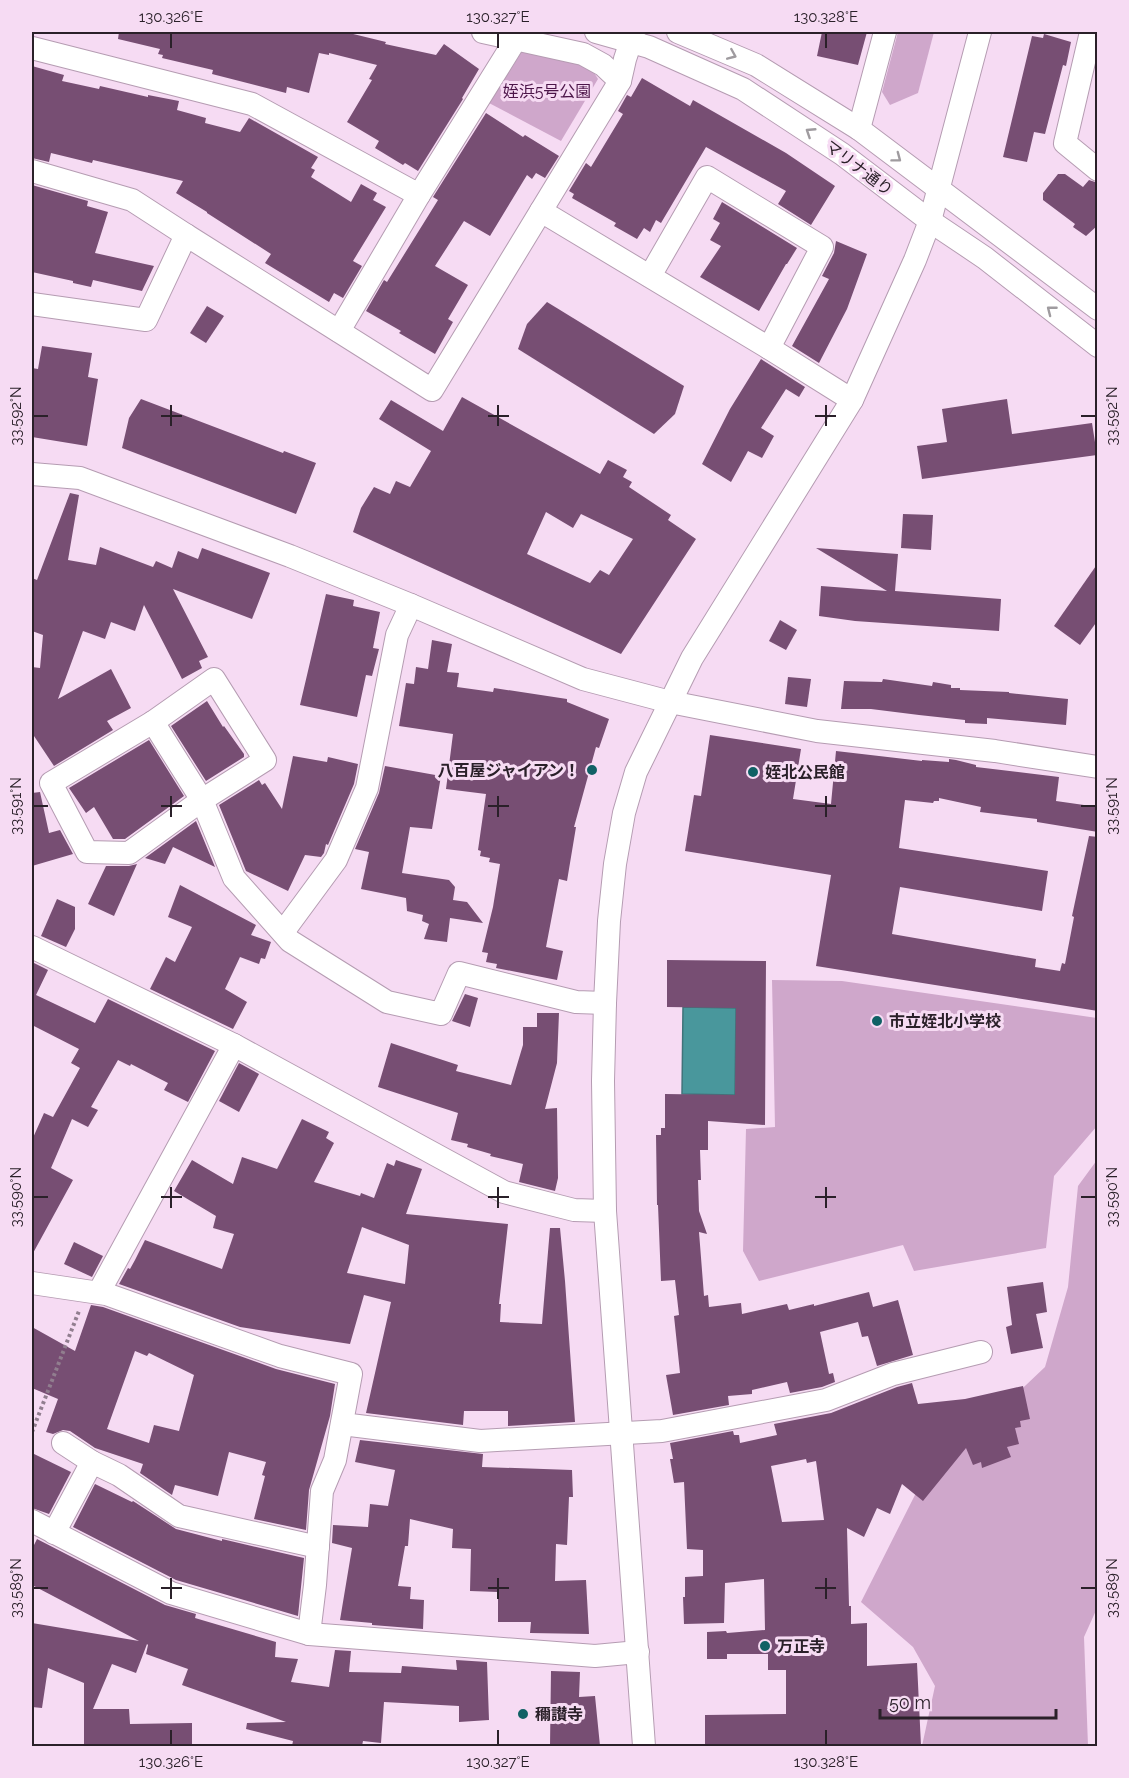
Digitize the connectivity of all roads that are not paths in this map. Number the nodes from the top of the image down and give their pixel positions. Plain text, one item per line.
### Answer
1 (483, 32) edge
2 (596, 32) edge
3 (678, 32) edge
4 (885, 32) edge
5 (980, 32) edge
6 (1091, 32) edge
7 (633, 36) edge
8 (516, 39) junction
9 (32, 48) edge
10 (620, 81) junction
11 (859, 129) junction
12 (1098, 170) edge
13 (32, 171) edge
14 (939, 190) junction
15 (419, 195) junction
16 (541, 211) junction
17 (930, 221) junction
18 (186, 234) junction
19 (650, 276) junction
20 (32, 304) edge
21 (1098, 309) edge
22 (339, 332) junction
23 (1098, 346) edge
24 (769, 348) junction
25 (852, 400) junction
26 (32, 474) edge
27 (411, 605) junction
28 (670, 702) junction
29 (153, 722) junction
30 (1098, 767) edge
31 (202, 800) junction
32 (283, 932) junction
33 (32, 947) edge
34 (605, 1003) junction
35 (234, 1045) junction
36 (605, 1211) junction
37 (32, 1283) edge
38 (93, 1292) junction
39 (981, 1352) dead end
40 (342, 1424) junction
41 (622, 1433) junction
42 (63, 1443) dead end
43 (92, 1462) junction
44 (32, 1521) edge
45 (54, 1533) junction
46 (318, 1547) junction
47 (309, 1634) junction
48 (638, 1652) junction
49 (644, 1746) edge

1 - 8 street
2 - 7 street, マリナ通り
3 -> 11 street, マリナ通り
4 - 11 street
5 - 14 street
6 - 12 street
7 - 10 street
17 -> 7 street, マリナ通り
8 - 10 street
8 - 15 street
9 - 15 street
10 - 16 street
11 -> 14 street, マリナ通り
13 - 18 street
14 - 17 street
14 - 21 street, マリナ通り
15 - 22 street
16 - 19 street
16 - 22 street
23 -> 17 street, マリナ通り
17 - 25 street
18 - 20 street
18 - 22 street
19 - 24 street
19 - 24 street
24 - 25 street
25 - 28 street
26 - 27 street
27 - 28 street
27 - 32 street
28 - 30 street
28 - 34 street
29 - 31 street
29 - 31 street
29 - 31 street
31 - 32 street
32 - 34 street
33 - 35 street
34 - 36 street
35 - 36 street
35 - 38 street
36 - 41 street
37 - 38 street
38 - 40 street
39 - 41 street
40 - 41 street
40 - 46 street
41 - 48 street
42 - 43 street
43 - 45 street
43 - 46 street
44 - 45 street
45 - 47 street
46 - 47 street
47 - 48 street
48 - 49 street

